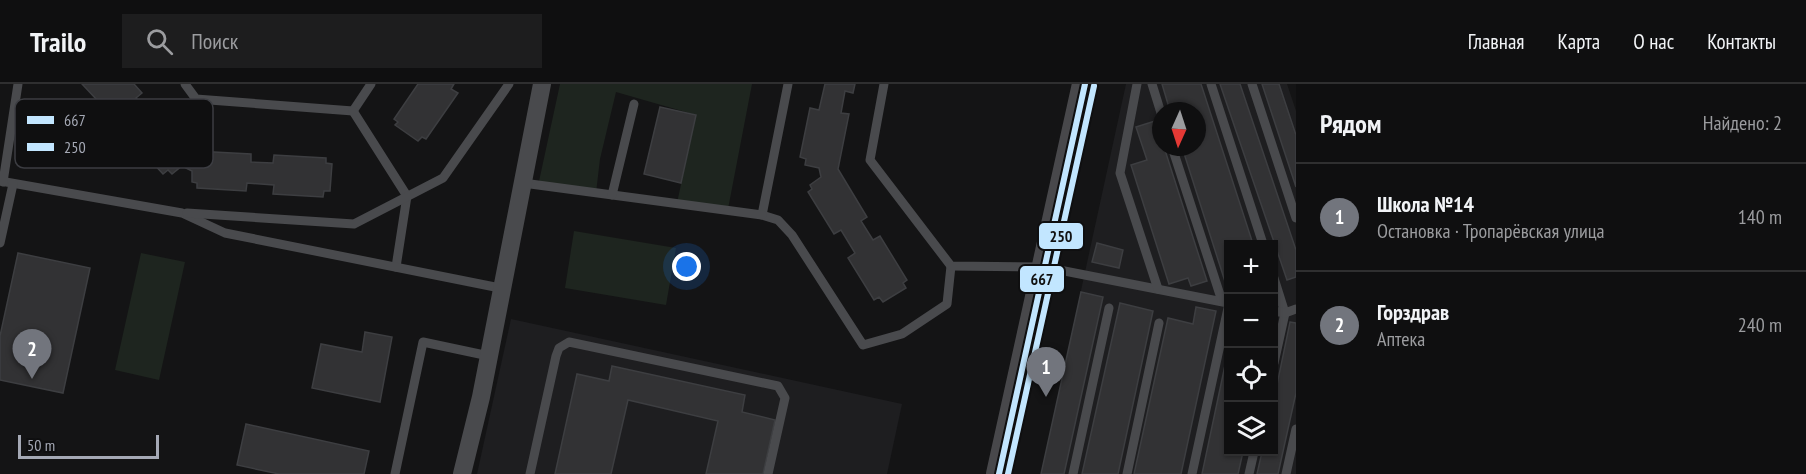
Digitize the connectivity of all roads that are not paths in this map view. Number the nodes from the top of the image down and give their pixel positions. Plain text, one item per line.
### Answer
1 (18, 84) edge
2 (185, 84) edge
3 (371, 84) edge
4 (509, 84) edge
5 (542, 84) edge
6 (788, 84) edge
7 (884, 84) edge
8 (1085, 84) edge
9 (1137, 84) edge
10 (1152, 84) edge
11 (1211, 84) edge
12 (1252, 84) edge
13 (16, 99) edge
14 (196, 99) edge
15 (213, 100) edge
16 (1158, 102) edge
17 (634, 104) dead end
18 (15, 107) edge
19 (353, 111) junction
20 (1175, 156) edge
21 (5, 182) edge
22 (523, 183) junction
23 (612, 195) junction
24 (406, 196) junction
25 (182, 213) junction
26 (762, 215) junction
27 (1296, 218) edge
28 (1262, 240) edge
29 (0, 243) edge
30 (951, 266) junction
31 (396, 267) junction
32 (1044, 267) junction
33 (500, 288) junction
34 (1158, 289) junction
35 (1278, 291) edge
36 (1224, 298) edge
37 (1224, 304) edge
38 (1109, 308) dead end
39 (1296, 309) edge
40 (1278, 312) edge
41 (1285, 313) junction
42 (1224, 314) edge
43 (1159, 323) dead end
44 (1277, 348) edge
45 (489, 356) junction
46 (1296, 429) edge
47 (1253, 456) edge
48 (394, 474) edge
49 (462, 474) edge
50 (530, 474) edge
51 (768, 474) edge
52 (999, 474) edge
53 (1073, 474) edge
54 (1127, 474) edge
55 (1192, 474) edge
56 (1249, 474) edge
57 (1286, 474) edge

1 - 13 lane
2 - 14 lane
3 - 19 lane
4 - 24 lane
5 - 22 street
6 - 26 lane
7 - 30 lane
8 - 32 street
9 - 34 lane
10 - 16 lane
11 - 28 lane
12 - 27 lane
15 - 19 lane
17 - 23 lane
18 - 21 lane
19 - 24 lane
20 - 36 lane
21 - 25 lane
21 - 29 lane
22 - 23 lane
22 - 33 street
23 - 26 lane
24 - 25 lane
24 - 31 lane
25 - 31 lane
26 - 30 lane
30 - 32 lane
31 - 33 lane
32 - 34 lane
32 - 52 street
33 - 45 street
34 - 37 lane
35 - 41 lane
38 - 53 lane
39 - 41 lane
40 - 41 lane
41 - 44 lane
42 - 55 lane
43 - 54 lane
45 - 48 lane
45 - 49 street
46 - 57 lane
47 - 56 lane
50 - 51 lane

